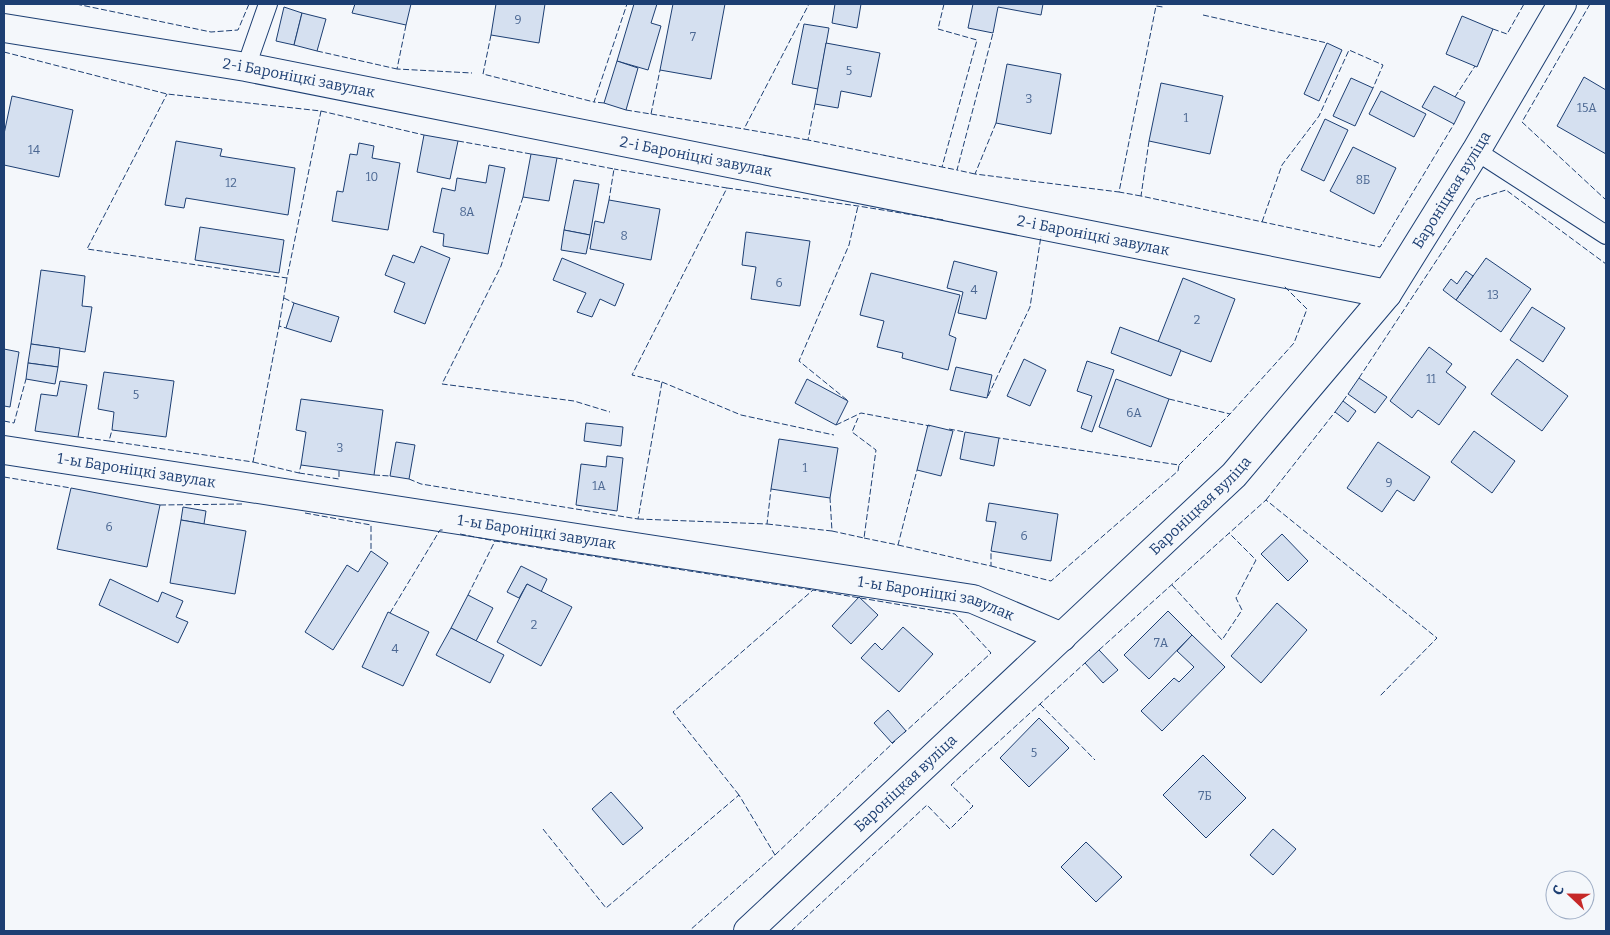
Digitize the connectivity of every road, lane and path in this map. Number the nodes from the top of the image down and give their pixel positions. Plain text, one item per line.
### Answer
1 (268, 4) edge
2 (1562, 4) edge
3 (4, 28) edge
4 (246, 67) junction
5 (1476, 151) junction
6 (1606, 235) edge
7 (1387, 294) junction
8 (4, 450) edge
9 (1062, 637) junction
10 (748, 931) edge

1 - 4 lane
2 - 5 street, Бароніцкая вуліца
3 - 4 street, 2-і Бароніцкі завулак
4 - 7 street, 2-і Бароніцкі завулак
5 - 6 lane
5 - 7 street, Бароніцкая вуліца
7 - 9 street, Бароніцкая вуліца
8 - 9 street, 1-ы Бароніцкі завулак
9 - 10 street, Бароніцкая вуліца

